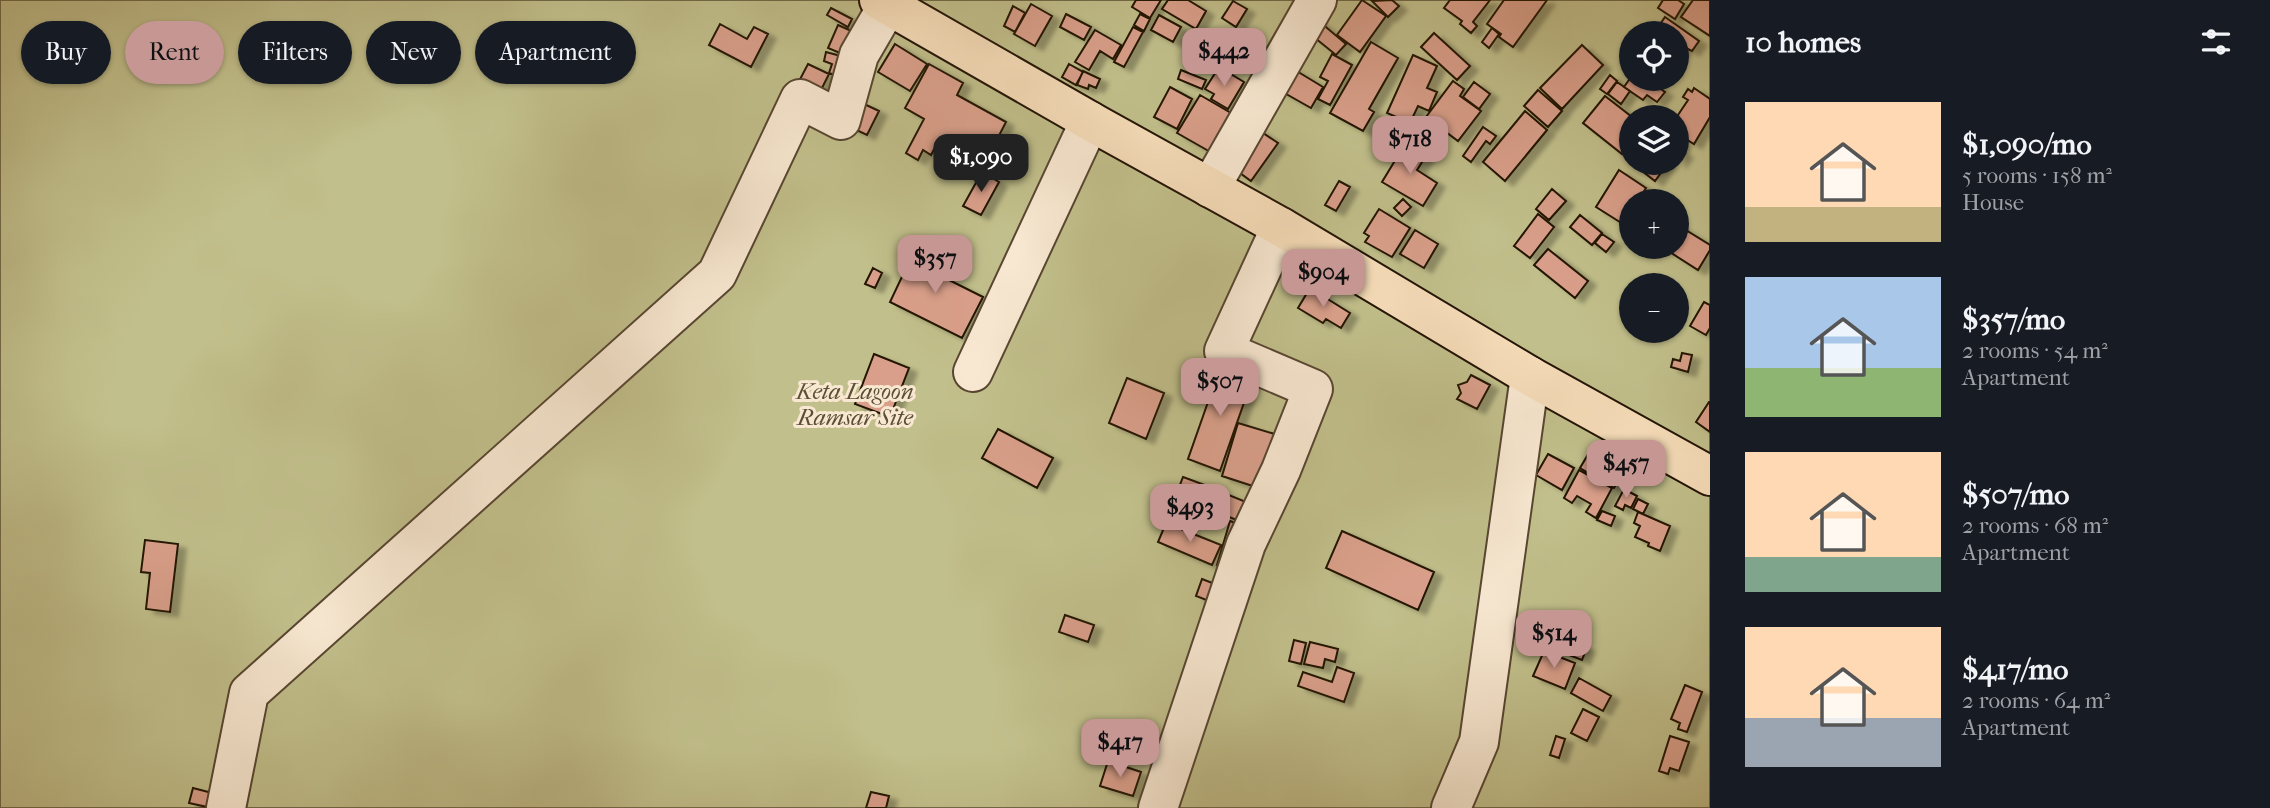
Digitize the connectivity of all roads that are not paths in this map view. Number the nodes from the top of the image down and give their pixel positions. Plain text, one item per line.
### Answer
1 (1317, 0) edge
2 (884, 3) edge
3 (1090, 121) junction
4 (1210, 188) junction
5 (1281, 227) junction
6 (973, 372) dead end
7 (1531, 376) junction
8 (1710, 476) edge
9 (226, 808) edge
10 (1158, 808) edge
11 (1451, 808) edge

1 - 4 street
2 - 3 main road
2 - 9 street
3 - 4 main road
3 - 6 street
4 - 5 main road
5 - 7 main road
5 - 10 street
7 - 8 main road
7 - 11 street

